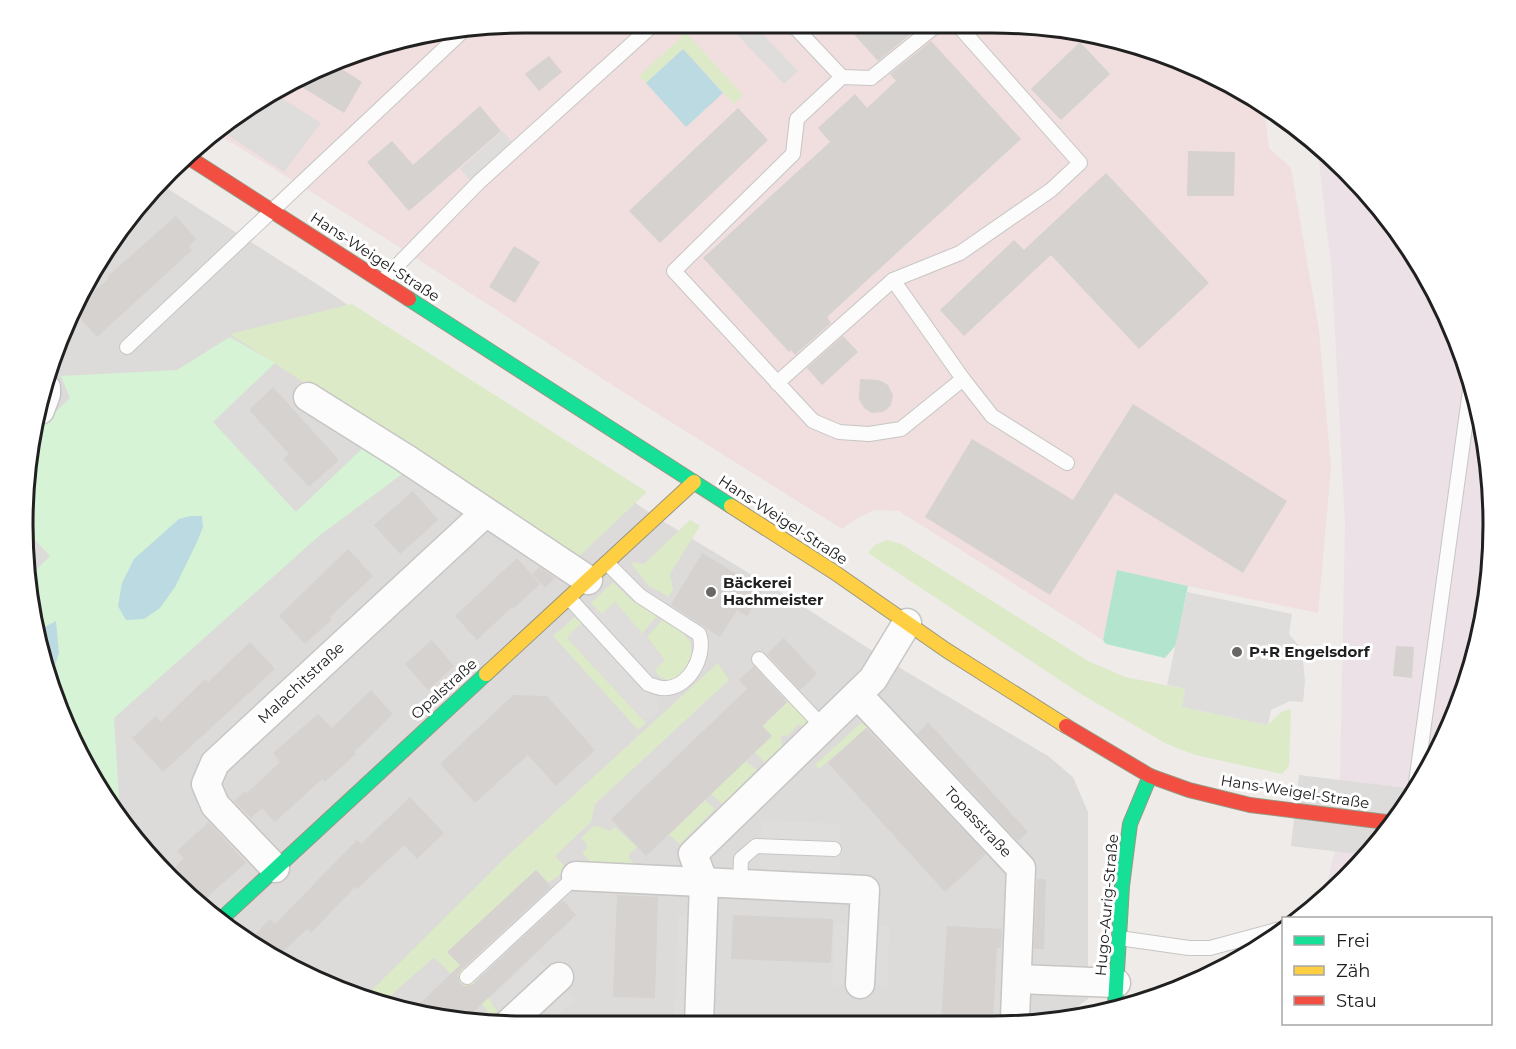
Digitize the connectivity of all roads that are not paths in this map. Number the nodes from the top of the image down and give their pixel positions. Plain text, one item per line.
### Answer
1 (643, 33) edge
2 (801, 33) edge
3 (926, 33) edge
4 (966, 33) edge
5 (456, 38) edge
6 (842, 77) junction
7 (194, 161) edge
8 (272, 211) junction
9 (893, 280) junction
10 (382, 281) junction
11 (127, 347) dead end
12 (963, 379) junction
13 (777, 383) junction
14 (308, 397) dead end
15 (1469, 407) edge
16 (1067, 464) dead end
17 (694, 482) junction
18 (485, 513) junction
19 (588, 580) junction
20 (908, 623) junction
21 (759, 659) dead end
22 (858, 695) junction
23 (824, 728) junction
24 (1418, 768) edge
25 (1150, 776) junction
26 (1383, 822) edge
27 (834, 849) dead end
28 (275, 868) junction
29 (576, 876) joint
30 (704, 883) junction
31 (740, 884) junction
32 (225, 914) edge
33 (1265, 933) edge
34 (1119, 938) junction
35 (468, 977) dead end
36 (559, 977) dead end
37 (1018, 979) junction
38 (860, 984) dead end
39 (1116, 994) edge
40 (1015, 1015) edge
41 (517, 1016) edge
42 (699, 1016) edge

1 - 10 lane
2 - 6 lane
3 - 6 lane
4 - 9 lane
5 - 8 lane
6 - 13 lane
7 - 8 street, Hans-Weigel-Straße
8 - 10 street, Hans-Weigel-Straße
8 - 11 lane
9 - 12 lane
9 - 13 lane
10 - 17 street, Hans-Weigel-Straße
12 - 13 lane
12 - 16 lane
14 - 18 street
15 - 24 lane
17 - 19 street, Opalstraße
17 - 20 street, Hans-Weigel-Straße
18 - 19 street
18 - 28 street, Malachitstraße
19 - 19 lane
19 - 28 street, Opalstraße
20 - 22 street
20 - 25 street, Hans-Weigel-Straße
21 - 23 lane
22 - 23 street
22 - 37 street, Topasstraße
23 - 30 street
25 - 26 street, Hans-Weigel-Straße
25 - 34 street, Hugo-Aurig-Straße
27 - 31 lane
28 - 32 street, Opalstraße
29 - 30 street
29 - 35 lane
30 - 31 street
30 - 42 street
31 - 38 street
33 - 34 lane
34 - 39 street, Hugo-Aurig-Straße
36 - 41 street
37 - 39 street
37 - 40 street, Topasstraße

